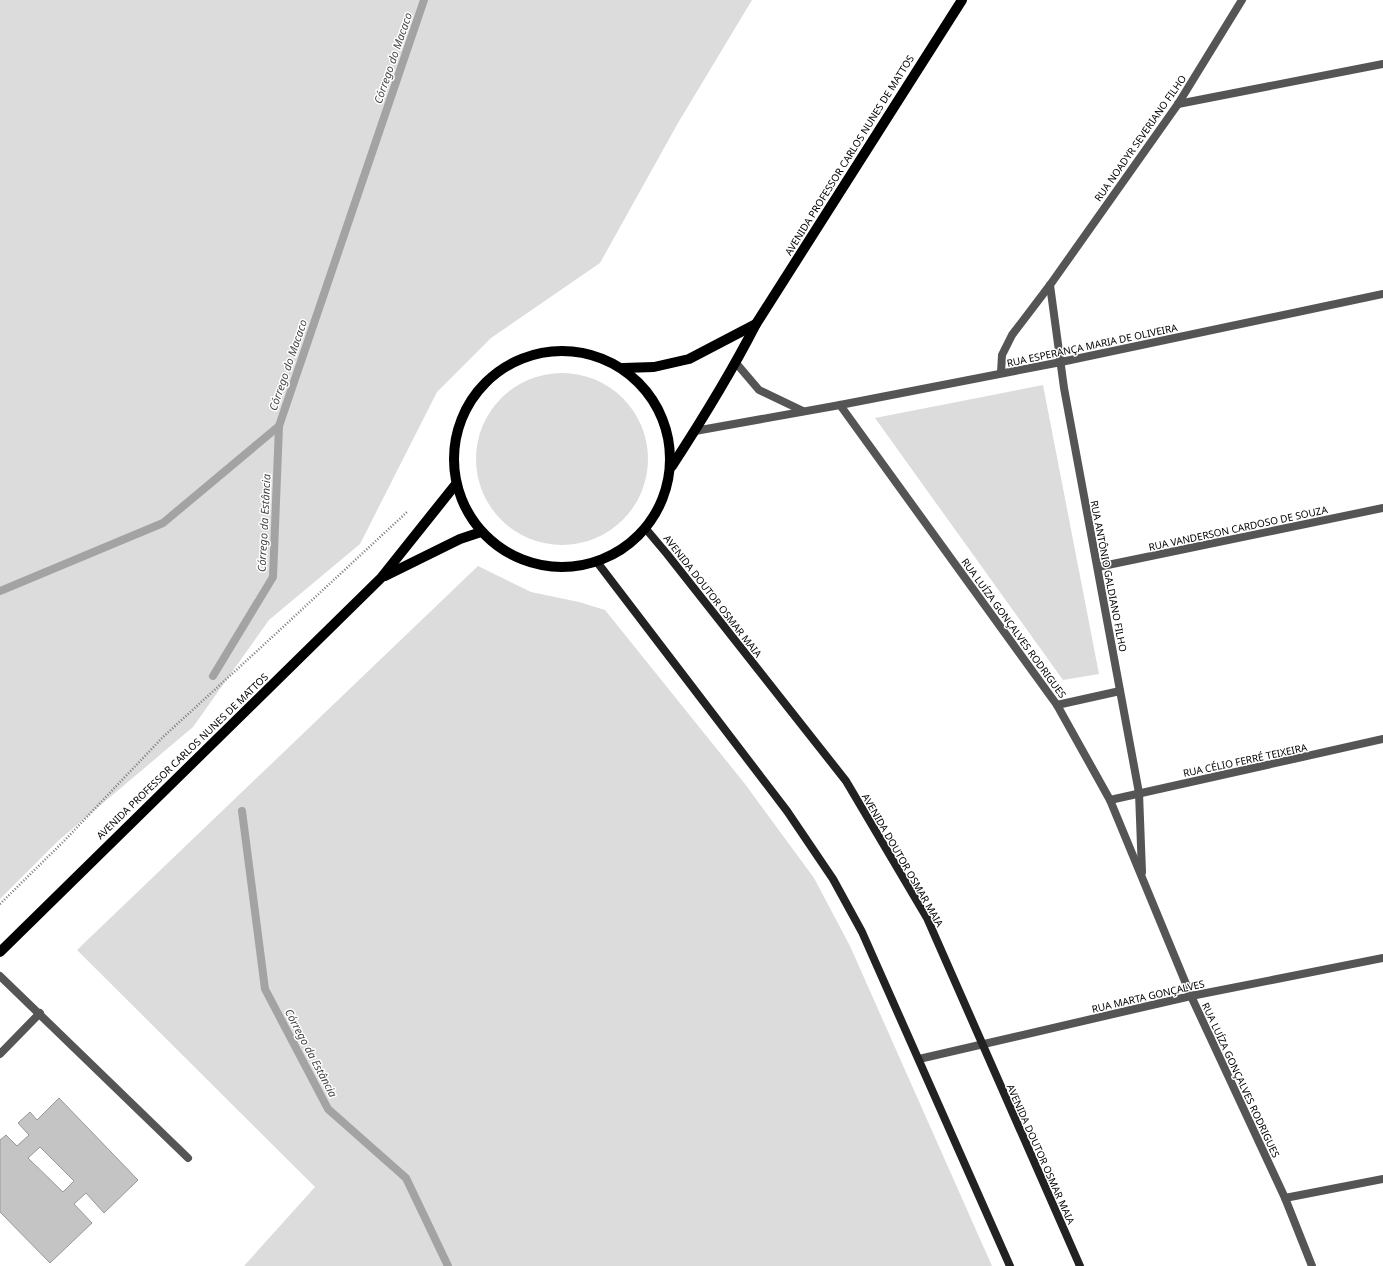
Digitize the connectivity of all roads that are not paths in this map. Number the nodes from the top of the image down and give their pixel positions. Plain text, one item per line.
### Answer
1 (962, 0) edge
2 (1242, 0) edge
3 (1383, 64) edge
4 (1178, 104) junction
5 (1050, 285) junction
6 (1383, 294) edge
7 (756, 324) junction
8 (1061, 362) junction
9 (736, 363) junction
10 (622, 368) junction
11 (1002, 373) junction
12 (840, 405) junction
13 (803, 411) junction
14 (695, 431) junction
15 (672, 466) junction
16 (456, 484) junction
17 (1383, 508) edge
18 (646, 529) junction
19 (481, 532) junction
20 (597, 562) junction
21 (1098, 567) junction
22 (381, 578) junction
23 (1120, 691) junction
24 (1058, 705) junction
25 (1383, 739) edge
26 (1139, 793) junction
27 (1110, 800) junction
28 (1143, 879) junction
29 (0, 952) edge
30 (1383, 958) edge
31 (0, 976) edge
32 (1191, 996) junction
33 (40, 1014) junction
34 (982, 1046) junction
35 (0, 1054) edge
36 (919, 1059) junction
37 (188, 1158) dead end
38 (1383, 1179) edge
39 (1285, 1198) junction
40 (1010, 1266) edge
41 (1080, 1266) edge
42 (1312, 1266) edge

1 - 7 main road, AVENIDA PROFESSOR CARLOS NUNES DE MATTOS
2 - 4 street, RUA NOADYR SEVERIANO FILHO
3 - 4 street
4 - 5 street, RUA NOADYR SEVERIANO FILHO
5 - 8 street
5 - 11 street, RUA NOADYR SEVERIANO FILHO
6 - 8 street, RUA ESPERANÇA MARIA DE OLIVEIRA
7 - 9 main road, AVENIDA PROFESSOR CARLOS NUNES DE MATTOS
7 - 10 main road, AVENIDA PROFESSOR CARLOS NUNES DE MATTOS
8 - 11 street, RUA ESPERANÇA MARIA DE OLIVEIRA
8 - 21 street, RUA ANTÔNIO GALDIANO FILHO
9 - 13 street
9 - 14 main road, AVENIDA PROFESSOR CARLOS NUNES DE MATTOS
10 - 15 main road
10 - 16 main road
11 - 12 street, RUA ESPERANÇA MARIA DE OLIVEIRA
12 - 13 street, RUA ESPERANÇA MARIA DE OLIVEIRA
12 - 24 street, RUA LUÍZA GONÇALVES RODRIGUES
13 - 14 street, RUA ESPERANÇA MARIA DE OLIVEIRA
14 - 15 main road, AVENIDA PROFESSOR CARLOS NUNES DE MATTOS
15 - 18 main road
16 - 19 main road
16 - 22 main road, AVENIDA PROFESSOR CARLOS NUNES DE MATTOS
17 - 21 street, RUA VANDERSON CARDOSO DE SOUZA
18 - 20 main road
18 - 34 street, AVENIDA DOUTOR OSMAR MAIA
19 - 20 main road
19 - 22 main road, AVENIDA PROFESSOR CARLOS NUNES DE MATTOS
20 - 36 street
21 - 23 street, RUA ANTÔNIO GALDIANO FILHO
22 - 29 main road, AVENIDA PROFESSOR CARLOS NUNES DE MATTOS
23 - 24 street
23 - 26 street, RUA ANTÔNIO GALDIANO FILHO
24 - 27 street, RUA LUÍZA GONÇALVES RODRIGUES
25 - 26 street, RUA CÉLIO FERRÉ TEIXEIRA
26 - 27 street, RUA CÉLIO FERRÉ TEIXEIRA
26 - 28 street, RUA LUÍZA GONÇALVES RODRIGUES
27 - 28 street, RUA LUÍZA GONÇALVES RODRIGUES
28 - 32 street, RUA LUÍZA GONÇALVES RODRIGUES
30 - 32 street, RUA MARTA GONÇALVES
31 - 33 street
32 - 34 street, RUA MARTA GONÇALVES
32 - 39 street, RUA LUÍZA GONÇALVES RODRIGUES
33 - 35 street
33 - 37 street
34 - 36 street, RUA MARTA GONÇALVES
34 - 41 street, AVENIDA DOUTOR OSMAR MAIA
36 - 40 street
38 - 39 street
39 - 42 street, RUA LUÍZA GONÇALVES RODRIGUES

